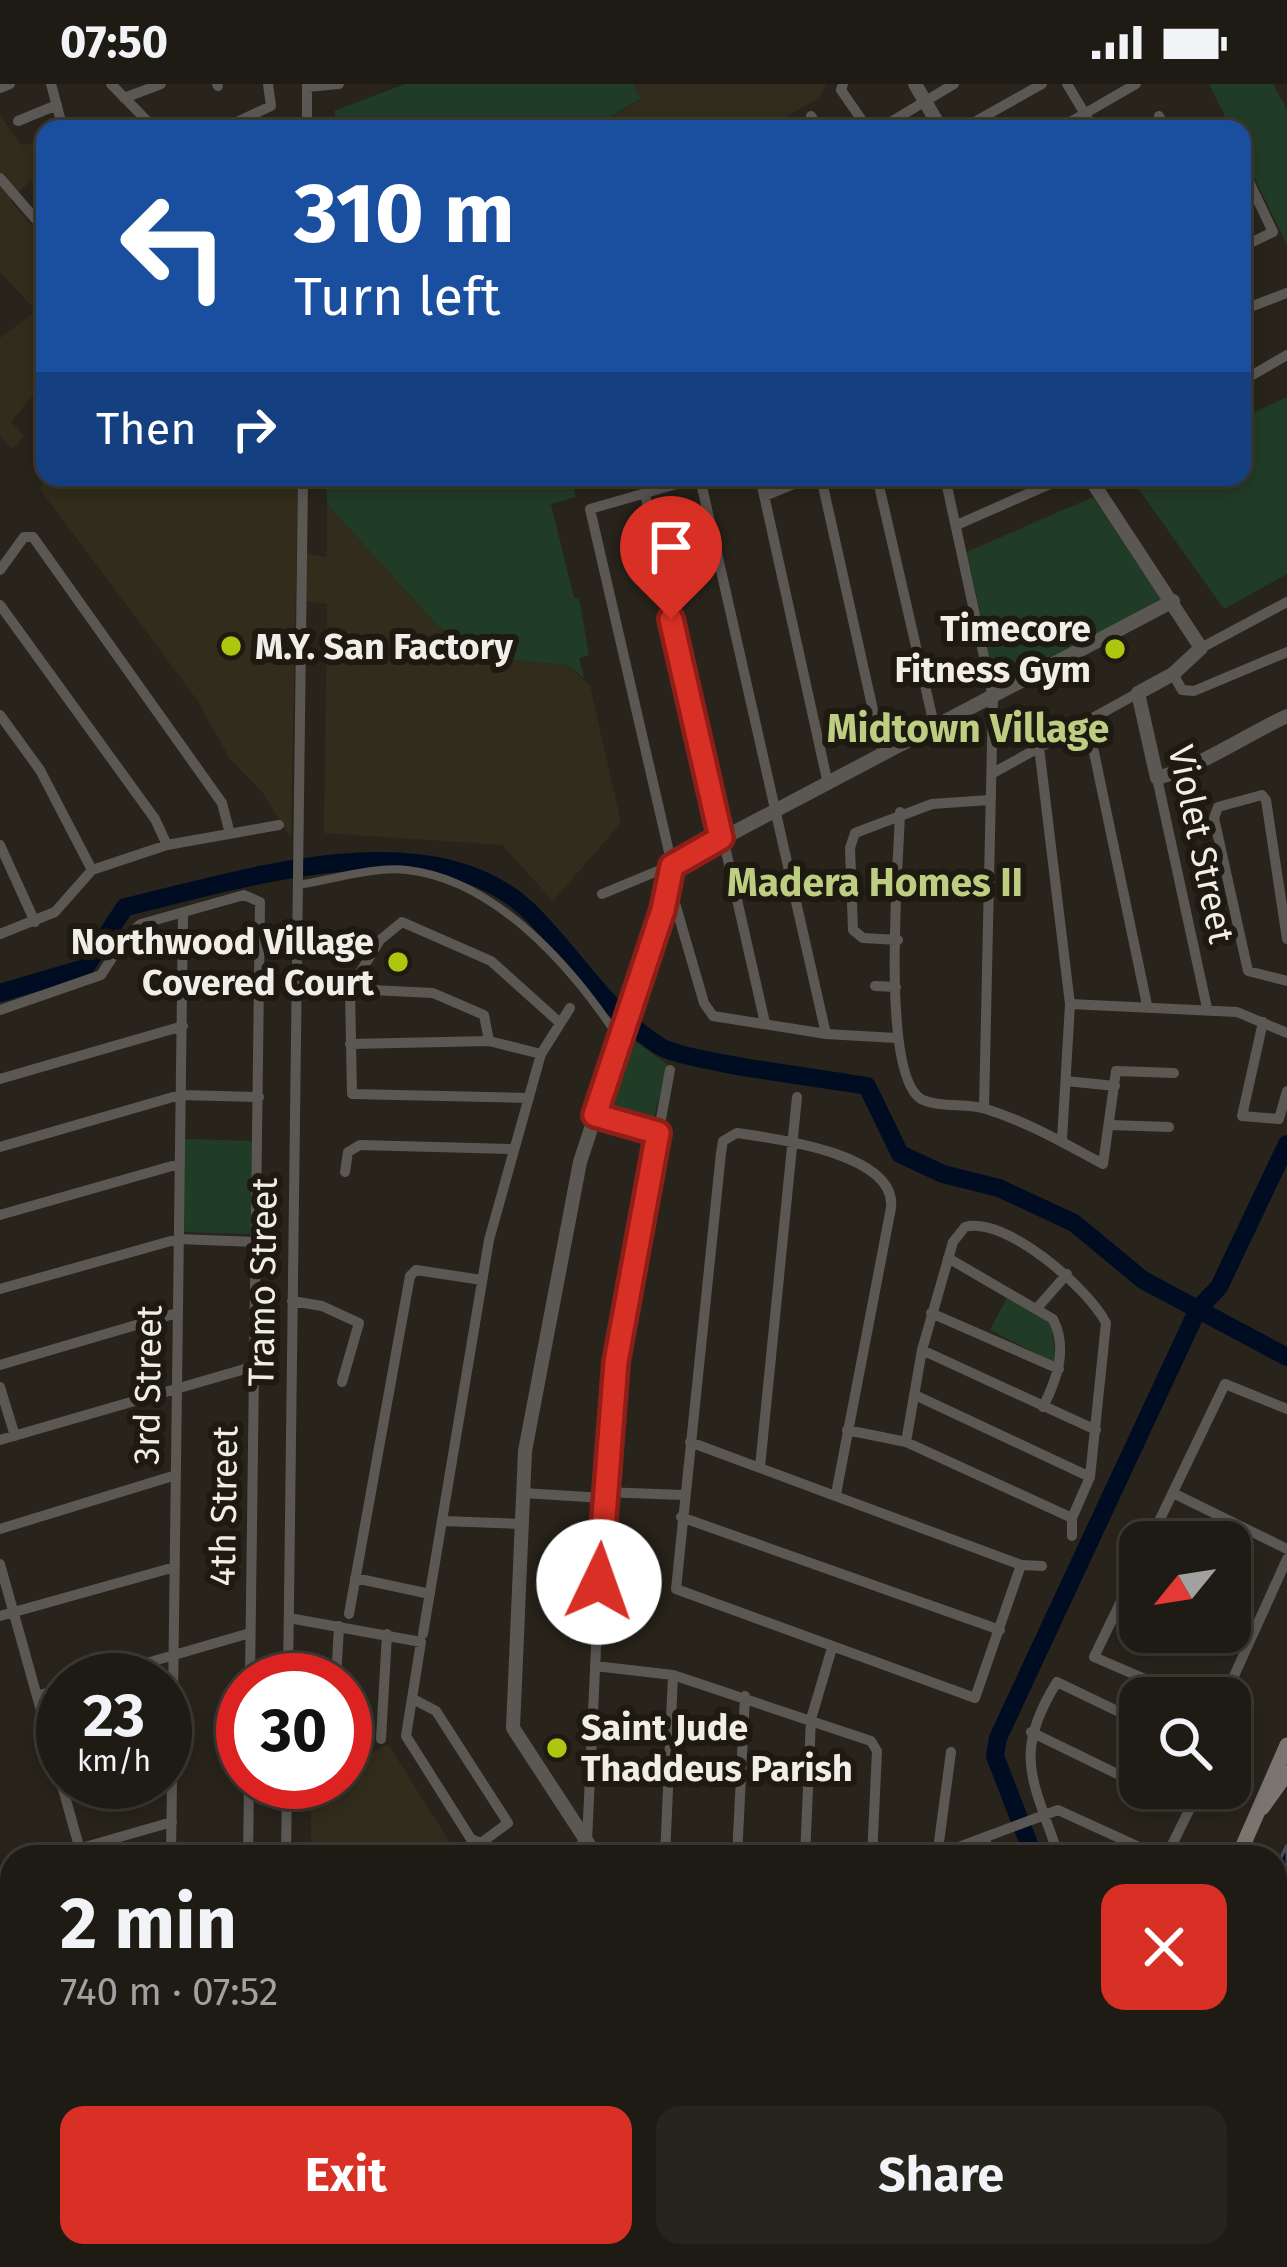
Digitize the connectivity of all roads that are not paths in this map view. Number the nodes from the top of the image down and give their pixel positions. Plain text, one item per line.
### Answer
1 (10, 84) edge
2 (51, 84) edge
3 (110, 84) edge
4 (161, 84) edge
5 (268, 84) edge
6 (339, 84) edge
7 (916, 84) edge
8 (954, 84) edge
9 (1042, 84) edge
10 (1067, 84) edge
11 (1136, 84) edge
12 (842, 85) edge
13 (307, 86) edge
14 (0, 88) edge
15 (124, 98) junction
16 (925, 101) junction
17 (57, 105) junction
18 (1085, 114) junction
19 (811, 116) dead end
20 (1159, 116) dead end
21 (61, 120) edge
22 (146, 120) edge
23 (241, 120) edge
24 (308, 120) edge
25 (814, 120) edge
26 (863, 120) edge
27 (894, 120) edge
28 (936, 120) edge
29 (978, 120) edge
30 (1074, 120) edge
31 (1089, 120) edge
32 (1161, 120) edge
33 (18, 122) dead end
34 (0, 178) edge
35 (1251, 186) edge
36 (36, 220) edge
37 (1251, 243) edge
38 (1287, 293) edge
39 (1251, 307) edge
40 (1287, 355) edge
41 (1251, 376) edge
42 (303, 486) edge
43 (672, 486) edge
44 (702, 486) edge
45 (762, 486) edge
46 (789, 486) edge
47 (823, 486) edge
48 (879, 486) edge
49 (948, 486) edge
50 (1046, 486) edge
51 (1095, 486) edge
52 (645, 494) junction
53 (765, 496) junction
54 (959, 524) junction
55 (0, 570) edge
56 (1173, 601) junction
57 (1287, 602) edge
58 (0, 604) edge
59 (1201, 648) junction
60 (1287, 652) edge
61 (1173, 674) junction
62 (1138, 693) junction
63 (993, 698) junction
64 (0, 715) edge
65 (1287, 716) edge
66 (1087, 719) junction
67 (935, 729) junction
68 (1039, 747) junction
69 (883, 755) junction
70 (993, 773) junction
71 (1157, 778) junction
72 (828, 784) junction
73 (989, 800) junction
74 (775, 812) junction
75 (900, 812) junction
76 (279, 825) dead end
77 (230, 834) junction
78 (721, 838) junction
79 (0, 845) edge
80 (166, 845) junction
81 (672, 866) junction
82 (92, 870) junction
83 (296, 881) junction
84 (670, 886) junction
85 (602, 894) dead end
86 (183, 914) junction
87 (35, 922) junction
88 (0, 934) edge
89 (1287, 939) edge
90 (898, 940) junction
91 (1287, 981) edge
92 (875, 986) dead end
93 (896, 987) junction
94 (350, 989) junction
95 (1070, 1004) junction
96 (1147, 1005) junction
97 (571, 1008) dead end
98 (1207, 1008) junction
99 (0, 1010) edge
100 (559, 1022) junction
101 (1262, 1022) junction
102 (765, 1023) junction
103 (183, 1026) junction
104 (1287, 1033) edge
105 (826, 1034) junction
106 (622, 1035) junction
107 (896, 1038) junction
108 (489, 1041) junction
109 (350, 1044) junction
110 (541, 1054) junction
111 (0, 1060) edge
112 (670, 1070) dead end
113 (1174, 1073) dead end
114 (3, 1078) edge
115 (1066, 1081) junction
116 (1115, 1086) junction
117 (1287, 1091) edge
118 (180, 1096) junction
119 (259, 1097) junction
120 (797, 1097) dead end
121 (529, 1098) junction
122 (984, 1108) junction
123 (595, 1115) junction
124 (1110, 1125) junction
125 (1169, 1127) dead end
126 (658, 1133) junction
127 (1062, 1140) junction
128 (793, 1141) junction
129 (0, 1147) edge
130 (512, 1149) junction
131 (178, 1164) junction
132 (345, 1172) dead end
133 (0, 1215) edge
134 (178, 1239) junction
135 (257, 1242) junction
136 (948, 1258) junction
137 (1067, 1274) junction
138 (482, 1280) junction
139 (0, 1288) edge
140 (292, 1301) junction
141 (1038, 1307) junction
142 (177, 1313) junction
143 (931, 1313) junction
144 (922, 1350) junction
145 (0, 1365) edge
146 (255, 1366) junction
147 (1059, 1369) junction
148 (342, 1382) dead end
149 (0, 1387) edge
150 (177, 1389) junction
151 (915, 1395) junction
152 (1043, 1407) junction
153 (1287, 1409) edge
154 (847, 1430) junction
155 (1096, 1430) junction
156 (15, 1436) junction
157 (0, 1440) edge
158 (690, 1442) junction
159 (906, 1442) junction
160 (760, 1467) junction
161 (176, 1475) junction
162 (1090, 1478) junction
163 (523, 1493) junction
164 (1173, 1493) junction
165 (836, 1494) junction
166 (603, 1495) junction
167 (683, 1495) junction
168 (681, 1517) junction
169 (1072, 1518) junction
170 (443, 1521) junction
171 (1160, 1521) edge
172 (520, 1524) junction
173 (0, 1528) edge
174 (1072, 1536) dead end
175 (1287, 1549) edge
176 (1287, 1559) edge
177 (0, 1564) edge
178 (1021, 1564) junction
179 (1042, 1566) dead end
180 (175, 1567) junction
181 (355, 1578) junction
182 (430, 1594) junction
183 (1119, 1605) edge
184 (7, 1614) edge
185 (349, 1614) dead end
186 (289, 1618) junction
187 (338, 1627) junction
188 (1000, 1630) junction
189 (250, 1633) junction
190 (387, 1634) junction
191 (422, 1640) junction
192 (832, 1648) junction
193 (174, 1653) edge
194 (178, 1653) edge
195 (250, 1653) edge
196 (288, 1653) edge
197 (337, 1653) edge
198 (595, 1666) junction
199 (673, 1675) junction
200 (1140, 1677) edge
201 (1234, 1677) edge
202 (36, 1693) edge
203 (745, 1696) junction
204 (413, 1699) junction
205 (1119, 1712) edge
206 (811, 1719) junction
207 (1031, 1732) junction
208 (381, 1739) dead end
209 (1287, 1745) edge
210 (951, 1752) dead end
211 (1287, 1773) edge
212 (1119, 1774) edge
213 (1262, 1808) junction
214 (68, 1809) edge
215 (172, 1809) edge
216 (249, 1809) edge
217 (287, 1809) edge
218 (1190, 1809) edge
219 (1045, 1815) junction
220 (172, 1822) junction
221 (986, 1839) junction
222 (587, 1841) junction
223 (79, 1845) edge
224 (104, 1845) edge
225 (171, 1845) edge
226 (248, 1845) edge
227 (286, 1845) edge
228 (581, 1845) edge
229 (590, 1845) edge
230 (666, 1845) edge
231 (738, 1845) edge
232 (806, 1845) edge
233 (872, 1845) edge
234 (938, 1845) edge
235 (969, 1845) edge
236 (988, 1845) edge
237 (1054, 1845) edge
238 (1139, 1845) edge
239 (1170, 1845) edge
240 (1244, 1845) edge

1 - 14 street
2 - 17 street
3 - 15 street
4 - 15 street
5 - 23 street
6 - 13 street
7 - 16 street
8 - 16 street
9 - 29 street
10 - 18 street
11 - 18 street
12 - 26 street
13 - 24 street
15 - 22 street
16 - 27 street
16 - 28 street
17 - 21 street
17 - 33 street
18 - 30 street
18 - 31 street
19 - 25 street
20 - 32 street
34 - 36 street
35 - 37 street
38 - 39 street
40 - 41 street
42 - 83 street, Tramo Street
43 - 52 street
44 - 74 street
45 - 53 street
46 - 53 street
47 - 69 street
48 - 67 street
49 - 54 street
50 - 54 street
51 - 56 street
52 - 78 street
52 - 81 street
53 - 72 street
54 - 63 street
55 - 77 street
56 - 59 street
56 - 63 street
57 - 59 street
58 - 80 street
59 - 61 street
60 - 61 street
61 - 62 street
62 - 66 street
62 - 71 street, Violet Street
63 - 67 street
63 - 70 street
64 - 82 street
65 - 71 street
66 - 68 street
66 - 96 street
67 - 69 street
68 - 70 street
68 - 95 street
69 - 72 street
70 - 73 street
71 - 98 street, Violet Street
72 - 74 street
73 - 75 street
73 - 122 street
74 - 78 street
74 - 105 street
75 - 90 street
75 - 90 street
76 - 77 street
77 - 80 street
78 - 81 street
78 - 102 street
79 - 87 street
80 - 82 street
81 - 84 street
81 - 85 street
82 - 87 street
83 - 106 street
83 - 140 street, Tramo Street
84 - 102 street
84 - 106 street
86 - 99 street
86 - 103 street, 3rd Street
86 - 119 street, 4th Street
87 - 88 street
89 - 91 street
90 - 93 street
92 - 93 street
93 - 107 street
94 - 100 street
94 - 108 street
94 - 109 street
95 - 96 street
95 - 115 street
96 - 98 street
97 - 100 street
98 - 101 street
100 - 110 street
101 - 104 street
101 - 117 street
102 - 105 street
103 - 114 street
103 - 118 street, 3rd Street
105 - 107 street
106 - 123 street
107 - 122 street
108 - 109 street
108 - 110 street
109 - 121 street
110 - 121 street
111 - 114 street
112 - 126 street
113 - 116 street
115 - 116 street
115 - 127 street
116 - 124 street
118 - 119 street
118 - 129 street
118 - 131 street, 3rd Street
119 - 135 street, 4th Street
120 - 128 street
121 - 130 street
122 - 127 street
123 - 126 street
123 - 163 street
124 - 125 street
124 - 127 street
126 - 166 street
128 - 154 street
128 - 158 street
128 - 160 street
130 - 132 street
130 - 138 street
131 - 133 street
131 - 134 street, 3rd Street
134 - 135 street
134 - 139 street
134 - 142 street, 3rd Street
135 - 146 street, 4th Street
136 - 137 street
136 - 141 street
136 - 143 street
137 - 141 street
137 - 155 street
138 - 170 street
138 - 181 street
140 - 148 street
140 - 186 street, Tramo Street
141 - 147 street
142 - 145 street
142 - 150 street, 3rd Street
143 - 144 street
143 - 147 street
144 - 151 street
144 - 152 street
146 - 150 street
146 - 189 street, 4th Street
147 - 152 street
149 - 156 street
150 - 156 street
150 - 161 street, 3rd Street
151 - 159 street
151 - 162 street
152 - 155 street
153 - 164 street
154 - 159 street
154 - 165 street
155 - 162 street
156 - 157 street
158 - 160 street
158 - 167 street
159 - 169 street
160 - 165 street
161 - 173 street
161 - 180 street, 3rd Street
162 - 169 street
163 - 166 street
163 - 172 street
164 - 171 street
164 - 175 street
165 - 178 street
166 - 167 street
166 - 198 street
167 - 168 street
168 - 188 street
168 - 192 street
169 - 174 street
170 - 172 street
170 - 182 street
172 - 222 street
176 - 201 street
177 - 184 street
178 - 179 street
178 - 188 street
180 - 184 street
180 - 193 street, 3rd Street
181 - 182 street
181 - 185 street
182 - 191 street
183 - 200 street
184 - 202 street
186 - 187 street
186 - 196 street, Tramo Street
187 - 190 street
187 - 197 street
188 - 192 street
189 - 194 street
189 - 195 street, 4th Street
190 - 191 street
190 - 208 street
191 - 204 street
192 - 206 street
198 - 199 street
198 - 222 street
199 - 203 street
199 - 230 street
203 - 206 street
203 - 231 street
204 - 204 street
205 - 207 street
206 - 232 street
206 - 233 street
207 - 212 street
207 - 219 street
209 - 213 main road
210 - 234 street
211 - 213 main road
213 - 240 main road
214 - 223 street
215 - 220 street, 3rd Street
216 - 226 street
217 - 227 street
218 - 239 street
219 - 221 street
219 - 237 street
219 - 238 street
220 - 224 street
220 - 225 street, 3rd Street
221 - 235 street
221 - 236 street
222 - 228 street
222 - 229 street

